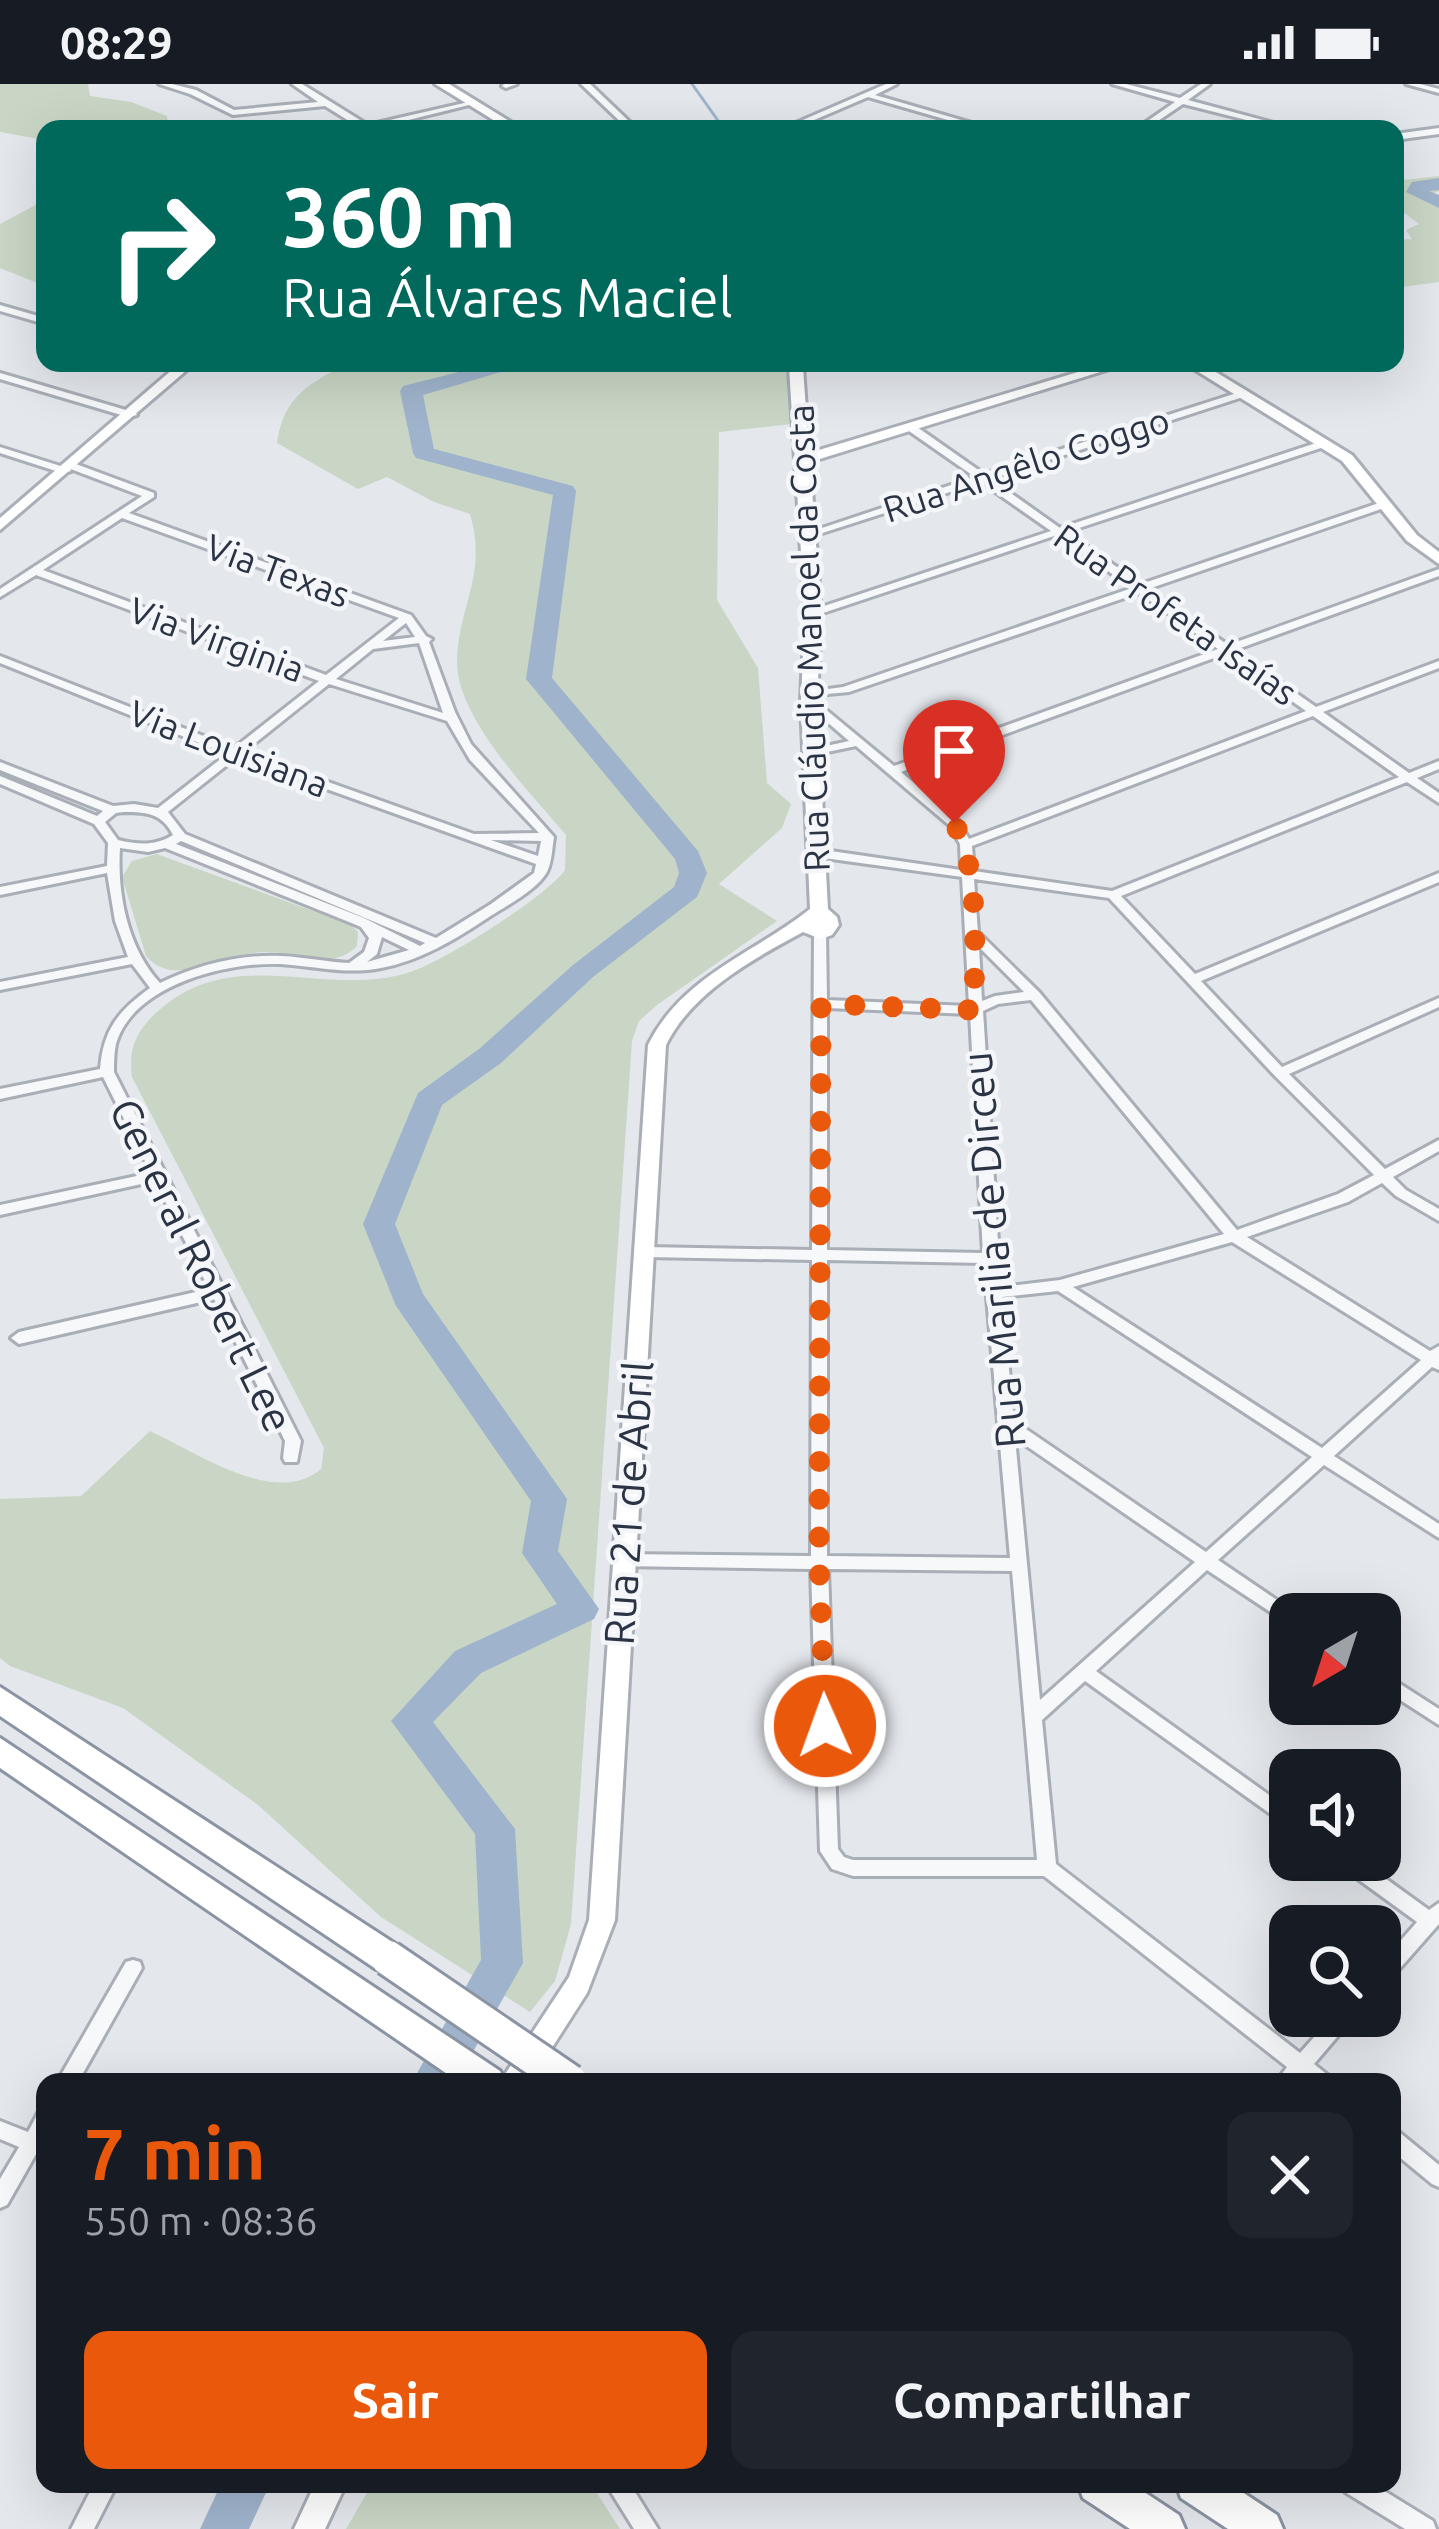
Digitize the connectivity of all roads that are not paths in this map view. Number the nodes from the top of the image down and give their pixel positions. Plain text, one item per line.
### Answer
1 (163, 84) edge
2 (296, 84) edge
3 (422, 84) edge
4 (441, 84) edge
5 (585, 84) edge
6 (893, 84) edge
7 (908, 84) edge
8 (1116, 84) edge
9 (1206, 84) edge
10 (1410, 84) edge
11 (1439, 91) edge
12 (871, 96) junction
13 (883, 100) junction
14 (1181, 101) junction
15 (328, 103) junction
16 (466, 105) junction
17 (354, 120) edge
18 (404, 120) edge
19 (485, 120) edge
20 (497, 120) edge
21 (623, 120) edge
22 (809, 120) edge
23 (831, 120) edge
24 (955, 120) edge
25 (1152, 120) edge
26 (1256, 120) edge
27 (1439, 131) edge
28 (1404, 136) edge
29 (0, 308) edge
30 (36, 318) edge
31 (178, 372) edge
32 (796, 372) edge
33 (1094, 372) edge
34 (1206, 372) edge
35 (0, 376) edge
36 (1244, 394) junction
37 (132, 415) junction
38 (913, 429) junction
39 (1323, 444) junction
40 (0, 450) edge
41 (803, 459) junction
42 (69, 468) junction
43 (984, 479) junction
44 (1383, 506) junction
45 (121, 514) junction
46 (0, 526) edge
47 (1059, 532) junction
48 (809, 534) junction
49 (1439, 559) edge
50 (35, 571) junction
51 (1439, 572) edge
52 (1141, 590) junction
53 (0, 594) edge
54 (813, 613) junction
55 (407, 617) junction
56 (426, 639) junction
57 (373, 646) junction
58 (1226, 649) junction
59 (0, 659) edge
60 (1439, 664) edge
61 (328, 680) junction
62 (440, 692) junction
63 (809, 698) junction
64 (399, 705) junction
65 (1314, 711) junction
66 (451, 719) junction
67 (859, 742) junction
68 (233, 752) junction
69 (812, 753) junction
70 (1439, 765) edge
71 (0, 766) edge
72 (895, 770) junction
73 (1408, 778) junction
74 (6, 780) edge
75 (1439, 799) edge
76 (112, 809) junction
77 (162, 811) junction
78 (98, 821) junction
79 (458, 834) junction
80 (548, 837) junction
81 (174, 840) junction
82 (113, 843) junction
83 (966, 844) junction
84 (133, 849) junction
85 (817, 854) junction
86 (544, 862) junction
87 (110, 869) junction
88 (968, 872) junction
89 (1439, 877) edge
90 (0, 891) edge
91 (1113, 895) junction
92 (359, 921) junction
93 (814, 925) junction
94 (974, 935) junction
95 (434, 942) junction
96 (419, 950) junction
97 (995, 956) junction
98 (974, 957) junction
99 (137, 959) junction
100 (350, 968) junction
101 (1192, 980) junction
102 (0, 986) edge
103 (159, 990) junction
104 (1034, 995) junction
105 (1439, 1001) edge
106 (821, 1004) junction
107 (974, 1010) junction
108 (107, 1072) junction
109 (1280, 1073) junction
110 (0, 1094) edge
111 (1439, 1144) edge
112 (1382, 1172) junction
113 (157, 1176) junction
114 (0, 1210) edge
115 (1439, 1216) edge
116 (1234, 1236) junction
117 (646, 1252) junction
118 (821, 1254) junction
119 (991, 1258) junction
120 (1060, 1285) junction
121 (217, 1293) junction
122 (995, 1293) junction
123 (19, 1338) dead end
124 (1436, 1358) edge
125 (1008, 1425) junction
126 (1320, 1456) junction
127 (291, 1458) dead end
128 (1439, 1532) edge
129 (621, 1560) junction
130 (819, 1560) junction
131 (1208, 1562) junction
132 (1016, 1565) junction
133 (1269, 1604) edge
134 (1085, 1672) junction
135 (1401, 1692) edge
136 (0, 1700) edge
137 (1032, 1718) junction
138 (1439, 1718) edge
139 (0, 1751) edge
140 (1269, 1805) edge
141 (1047, 1868) junction
142 (1379, 1881) edge
143 (1434, 1916) edge
144 (1401, 1953) edge
145 (133, 1968) dead end
146 (1326, 2037) edge
147 (1301, 2065) junction
148 (72, 2073) edge
149 (475, 2073) edge
150 (520, 2073) edge
151 (557, 2073) edge
152 (1294, 2073) edge
153 (1311, 2073) edge
154 (0, 2130) edge
155 (36, 2145) edge
156 (1401, 2146) edge
157 (36, 2149) edge
158 (1439, 2177) edge
159 (0, 2198) edge
160 (101, 2493) edge
161 (327, 2493) edge
162 (623, 2493) edge
163 (1111, 2493) edge
164 (1209, 2493) edge
165 (1367, 2493) edge
166 (82, 2529) edge
167 (309, 2529) edge
168 (647, 2529) edge
169 (1165, 2529) edge
170 (1263, 2529) edge
171 (1425, 2529) edge

1 - 15 street
2 - 15 street
3 - 16 street
4 - 16 street
5 - 21 street
6 - 12 street
7 - 13 street
8 - 14 street
9 - 14 street
10 - 11 street
12 - 13 street
12 - 22 street
13 - 23 street
13 - 24 street
14 - 25 street
14 - 26 street
15 - 17 street
16 - 18 street
16 - 19 street
16 - 20 street
27 - 28 street
29 - 30 street
31 - 37 street
32 - 41 street, Rua Cláudio Manoel da Costa
33 - 38 street
34 - 36 street
35 - 37 street
36 - 39 street
36 - 43 street, Rua Angêlo Coggo
37 - 42 street
38 - 41 street
38 - 43 street, Rua Profeta Isaías
39 - 44 street
39 - 47 street
40 - 42 street
41 - 48 street, Rua Cláudio Manoel da Costa
42 - 45 street
42 - 46 street
43 - 47 street, Rua Profeta Isaías
43 - 48 street, Rua Angêlo Coggo
44 - 49 street
44 - 52 street
45 - 50 street
45 - 55 street, Via Texas
47 - 52 street, Rua Profeta Isaías
47 - 54 street
48 - 54 street, Rua Cláudio Manoel da Costa
50 - 53 street
50 - 61 street, Via Virginia
51 - 58 street
52 - 58 street, Rua Profeta Isaías
52 - 63 street
54 - 63 street, Rua Cláudio Manoel da Costa
55 - 56 street, Via Texas
55 - 57 street
56 - 57 street
56 - 62 street
57 - 61 street
58 - 65 street, Rua Profeta Isaías
58 - 72 street
59 - 68 street, Via Louisiana
60 - 65 street
61 - 64 street, Via Virginia
61 - 68 street
62 - 64 street
62 - 66 street
63 - 67 street
63 - 69 street, Rua Cláudio Manoel da Costa
64 - 66 street, Via Virginia
65 - 73 street, Rua Profeta Isaías
65 - 83 street
66 - 80 street
67 - 69 street
67 - 72 street
68 - 77 street
68 - 79 street, Via Louisiana
69 - 85 street, Rua Cláudio Manoel da Costa
70 - 73 street
71 - 74 street
72 - 83 street
73 - 75 street, Rua Profeta Isaías
73 - 91 street
74 - 76 street
74 - 78 street
76 - 77 street
76 - 78 street
77 - 81 street
78 - 82 street
79 - 80 street, Via Louisiana
79 - 86 street, Via Louisiana
80 - 86 street
81 - 84 street
81 - 92 street
81 - 95 street
82 - 84 street
82 - 87 street
83 - 88 street, Rua Marilia de Dirceu
84 - 87 street
85 - 88 street
85 - 93 street, Rua Cláudio Manoel da Costa
86 - 95 street, General Robert Lee
87 - 90 street
87 - 99 street
88 - 91 street
88 - 94 street, Rua Marilia de Dirceu
89 - 101 street
91 - 101 street
92 - 96 street
92 - 100 street
93 - 106 street, Rua Cláudio Manoel da Costa
93 - 117 street, Rua 21 de Abril
94 - 97 street
94 - 98 street, Rua Marilia de Dirceu
95 - 96 street, General Robert Lee
96 - 100 street, General Robert Lee
97 - 98 street
97 - 104 street
98 - 107 street, Rua Marilia de Dirceu
99 - 102 street
99 - 103 street
100 - 103 street, General Robert Lee
101 - 109 street
103 - 108 street, General Robert Lee
104 - 107 street
104 - 116 street
105 - 109 street
106 - 107 street
106 - 118 street, Rua Cláudio Manoel da Costa
107 - 119 street, Rua Marilia de Dirceu
108 - 110 street
108 - 113 street, General Robert Lee
109 - 112 street
111 - 112 street
112 - 115 street
112 - 116 street
113 - 114 street
113 - 121 street, General Robert Lee
116 - 120 street
116 - 124 street
117 - 118 street
117 - 129 street, Rua 21 de Abril
118 - 119 street
118 - 130 street, Rua Cláudio Manoel da Costa
119 - 122 street, Rua Marilia de Dirceu
120 - 122 street
120 - 126 street
121 - 123 street
121 - 127 street, General Robert Lee
122 - 125 street, Rua Marilia de Dirceu
124 - 126 street
125 - 131 street
125 - 132 street, Rua Marilia de Dirceu
126 - 128 street
126 - 131 street
129 - 130 street
129 - 150 street, Rua 21 de Abril
130 - 132 street
130 - 141 street, Rua Cláudio Manoel da Costa
131 - 133 street
131 - 134 street
132 - 137 street, Rua Marilia de Dirceu
134 - 137 street
134 - 140 street
135 - 138 street
136 - 151 highway, bridge
137 - 141 street, Rua Marilia de Dirceu
139 - 149 highway
141 - 147 street
142 - 143 street
143 - 144 street
145 - 148 street
146 - 147 street
147 - 152 street
147 - 153 street
154 - 155 street
156 - 158 street
157 - 159 street
160 - 166 street
161 - 167 street
162 - 168 street
163 - 169 highway
164 - 170 highway
165 - 171 street

